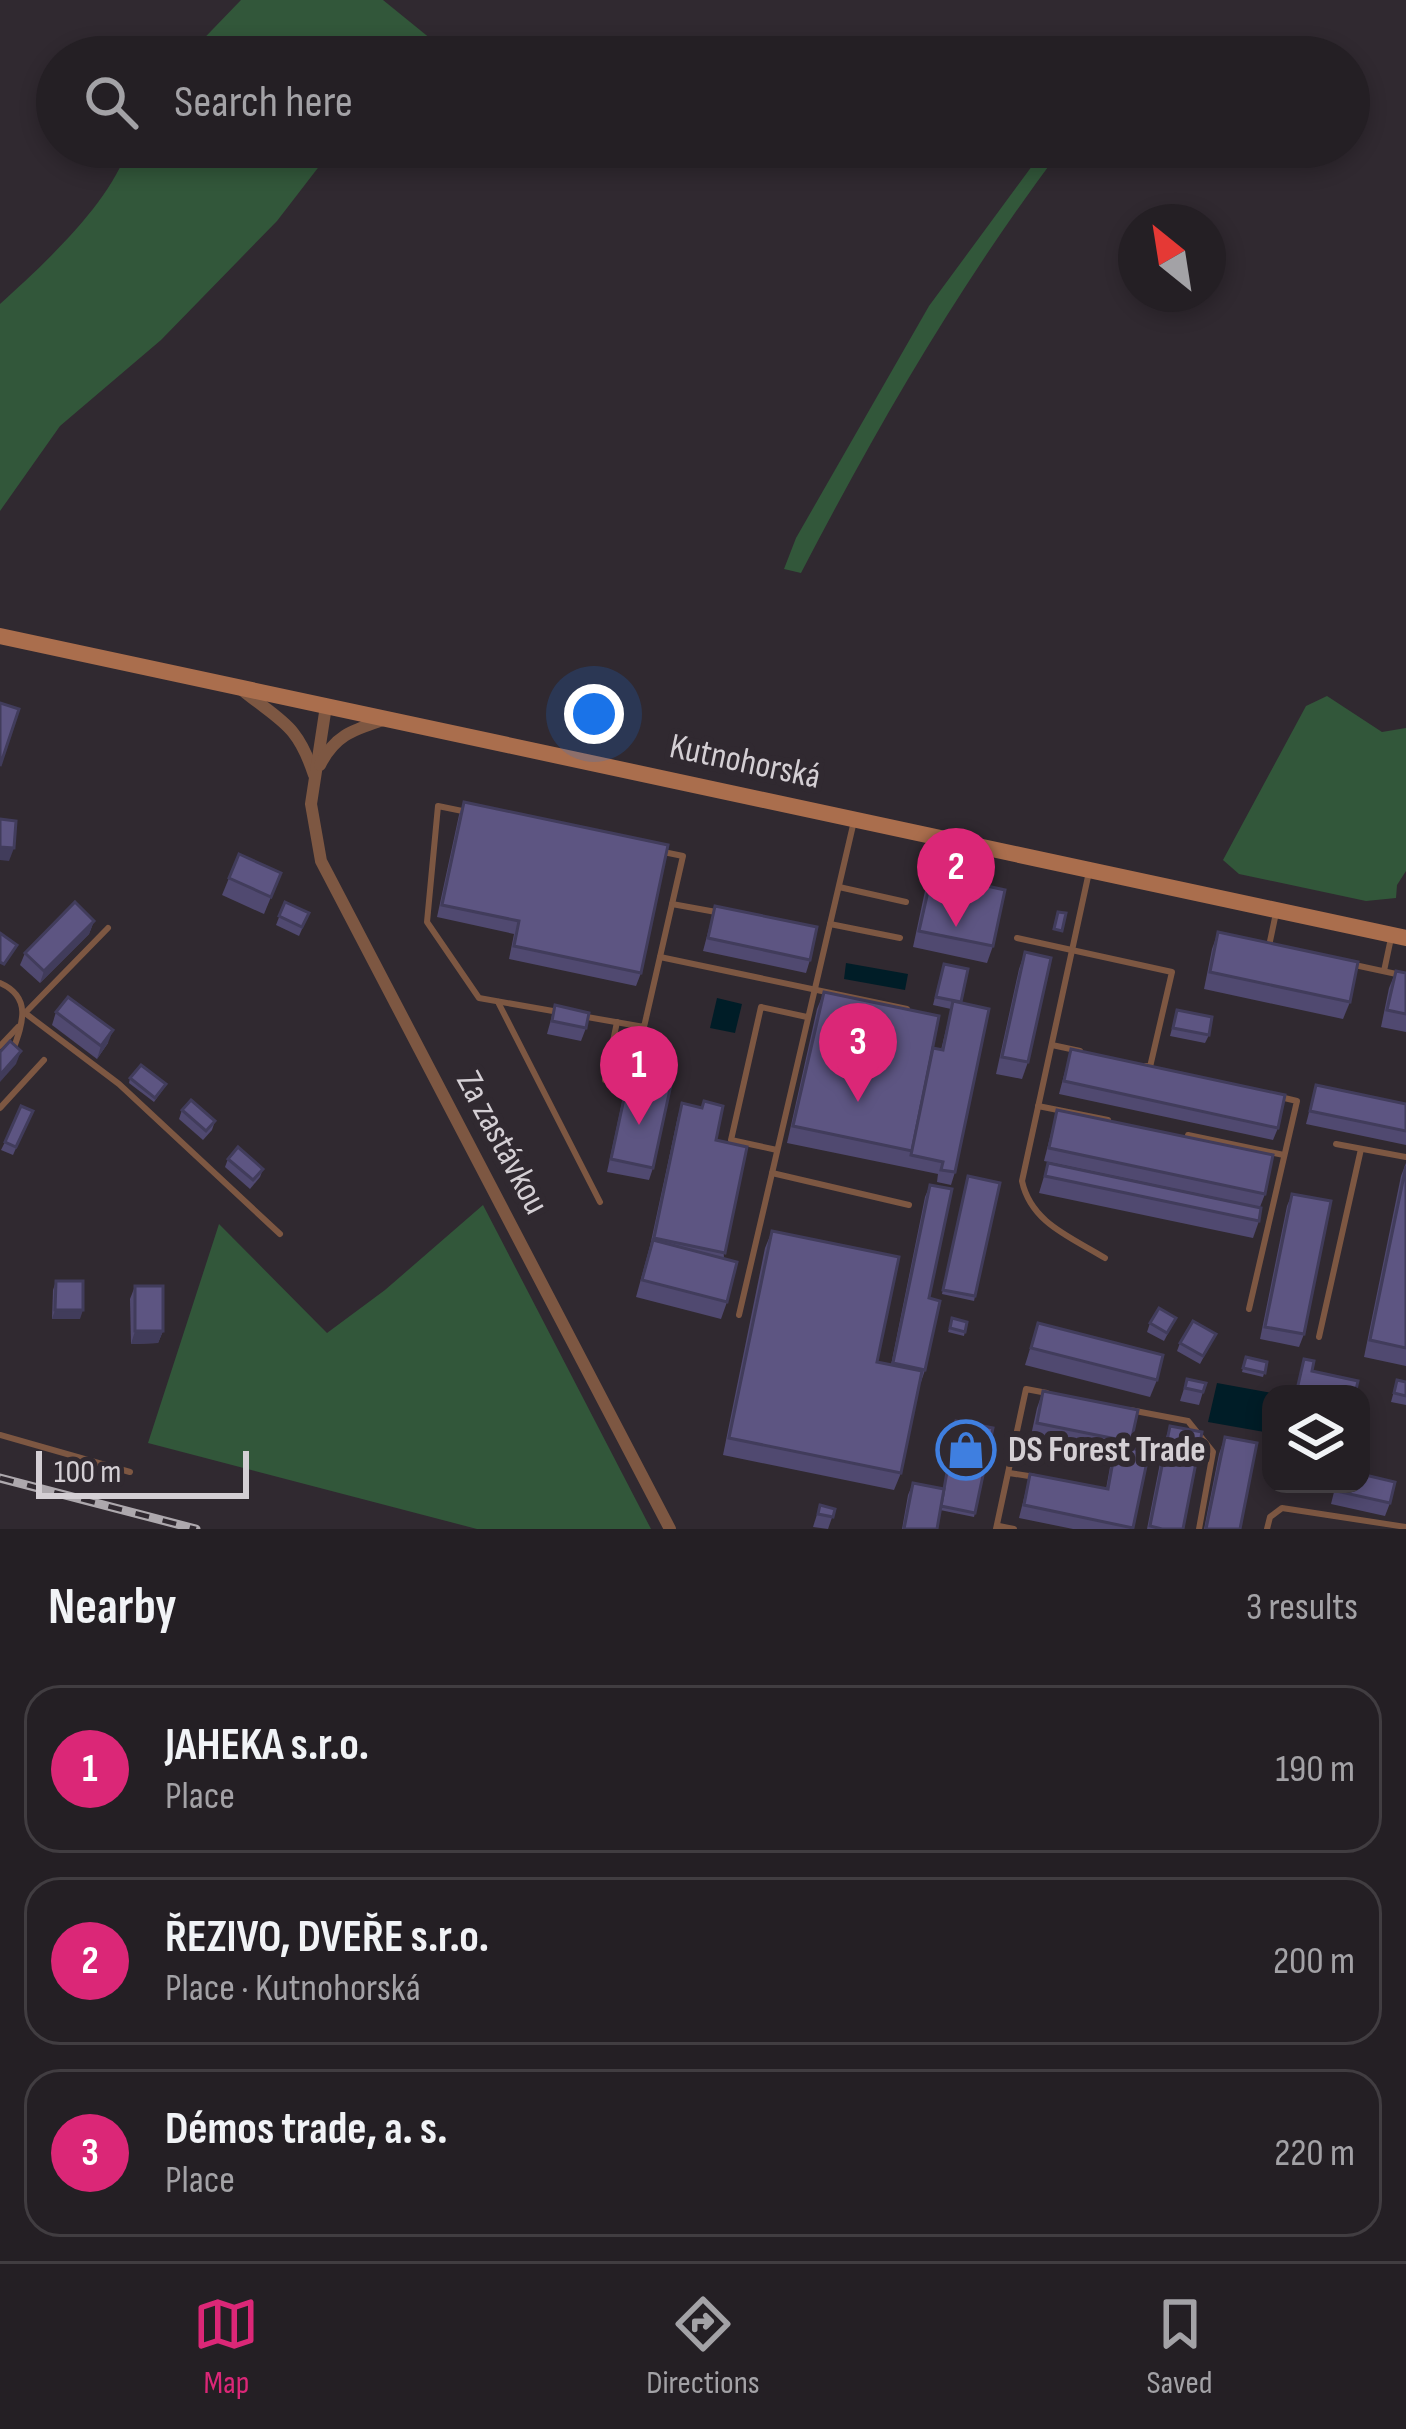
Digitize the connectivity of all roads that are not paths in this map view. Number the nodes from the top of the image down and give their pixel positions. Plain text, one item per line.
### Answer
1 (0, 636) edge
2 (240, 688) junction
3 (326, 706) junction
4 (387, 719) junction
5 (315, 776) junction
6 (854, 819) junction
7 (1090, 870) junction
8 (838, 887) junction
9 (906, 902) dead end
10 (672, 904) junction
11 (1276, 910) junction
12 (717, 912) edge
13 (830, 924) junction
14 (108, 928) dead end
15 (1399, 936) edge
16 (901, 938) dead end
17 (1017, 938) dead end
18 (1251, 943) edge
19 (1071, 950) junction
20 (660, 957) junction
21 (1339, 961) edge
22 (1384, 971) junction
23 (1406, 976) edge
24 (0, 983) edge
25 (815, 989) junction
26 (498, 1002) junction
27 (908, 1009) edge
28 (24, 1017) junction
29 (808, 1017) junction
30 (617, 1022) junction
31 (1051, 1045) junction
32 (0, 1046) edge
33 (1090, 1054) edge
34 (10, 1058) edge
35 (44, 1060) dead end
36 (1130, 1062) edge
37 (1150, 1066) junction
38 (1171, 1072) edge
39 (605, 1080) dead end
40 (1276, 1096) edge
41 (1038, 1106) junction
42 (0, 1108) edge
43 (1108, 1120) edge
44 (1188, 1135) edge
45 (1336, 1144) dead end
46 (1361, 1148) junction
47 (778, 1150) junction
48 (1285, 1155) junction
49 (1406, 1157) edge
50 (772, 1174) junction
51 (600, 1202) dead end
52 (909, 1205) dead end
53 (280, 1234) dead end
54 (1105, 1258) dead end
55 (1249, 1309) dead end
56 (739, 1315) dead end
57 (1319, 1336) dead end
58 (1049, 1394) edge
59 (1119, 1408) edge
60 (0, 1435) edge
61 (130, 1472) dead end
62 (1010, 1473) junction
63 (1053, 1480) edge
64 (998, 1527) edge
65 (1400, 1527) edge
66 (670, 1529) edge
67 (1014, 1529) edge
68 (1199, 1529) edge
69 (1267, 1529) edge

1 - 2 main road, Kutnohorská
2 - 3 main road, Kutnohorská
2 - 5 street, Za zastávkou
3 - 4 main road, Kutnohorská
3 - 5 street, Za zastávkou
4 - 5 street
4 - 6 main road, Kutnohorská
5 - 66 street, Za zastávkou
6 - 7 main road, Kutnohorská
6 - 8 lane
7 - 11 main road, Kutnohorská
7 - 19 lane
8 - 9 lane
8 - 13 lane
10 - 12 lane
10 - 20 lane
10 - 26 lane
11 - 15 main road, Kutnohorská
11 - 18 lane
13 - 16 lane
13 - 25 lane
14 - 28 lane
15 - 22 lane
17 - 19 lane
19 - 31 lane
19 - 37 lane
20 - 25 lane
20 - 30 lane
21 - 22 lane
22 - 23 lane
24 - 28 lane
25 - 27 lane
25 - 29 lane
26 - 30 lane
26 - 51 lane
28 - 32 lane
28 - 34 lane
28 - 53 lane
29 - 47 lane
29 - 47 lane
30 - 39 lane
31 - 33 lane
31 - 41 lane
35 - 42 lane
36 - 37 lane
37 - 38 lane
40 - 48 lane
41 - 43 lane
41 - 54 lane
44 - 48 lane
45 - 46 lane
46 - 49 lane
46 - 57 lane
47 - 50 lane
48 - 55 lane
50 - 52 lane
50 - 56 lane
58 - 62 lane
59 - 68 lane
60 - 61 lane
62 - 63 lane
62 - 64 lane
64 - 67 lane
65 - 69 lane

